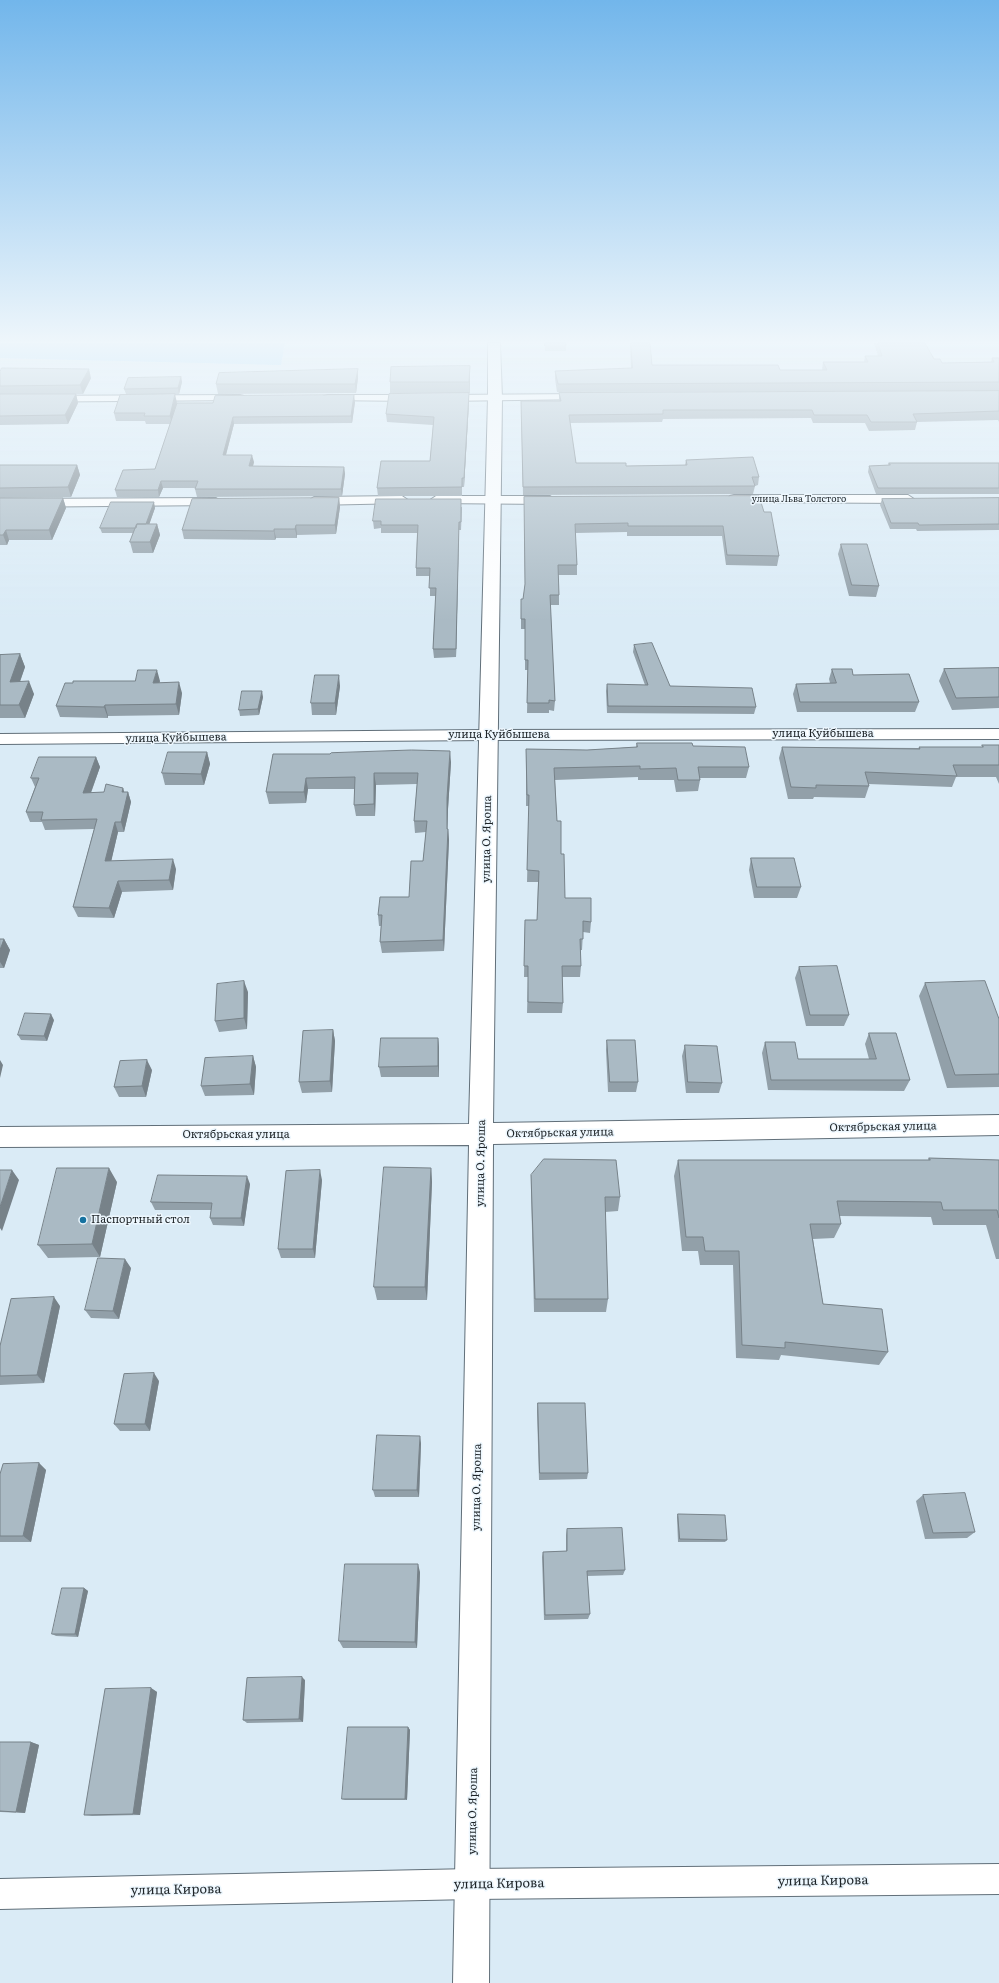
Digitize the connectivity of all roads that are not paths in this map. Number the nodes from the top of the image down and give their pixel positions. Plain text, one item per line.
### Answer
1 (494, 436) edge
2 (722, 499) edge
3 (920, 499) edge
4 (493, 500) junction
5 (564, 500) edge
6 (302, 501) edge
7 (230, 502) edge
8 (0, 503) edge
9 (999, 734) edge
10 (489, 735) junction
11 (0, 740) edge
12 (999, 1125) edge
13 (482, 1134) junction
14 (0, 1137) edge
15 (999, 1879) edge
16 (472, 1884) junction
17 (0, 1894) edge
18 (470, 1983) edge

1 - 4 main road, улица О. Яроша
2 - 3 street, улица Льва Толстого
4 - 5 street
4 - 6 street
4 - 10 main road, улица О. Яроша
7 - 8 street
9 - 10 street, улица Куйбышева
10 - 11 street, улица Куйбышева
10 - 13 main road, улица О. Яроша
12 - 13 main road, Октябрьская улица
13 - 14 main road, Октябрьская улица
13 - 16 main road, улица О. Яроша
15 - 16 street, улица Кирова
16 - 17 street, улица Кирова
16 - 18 main road, улица О. Яроша

